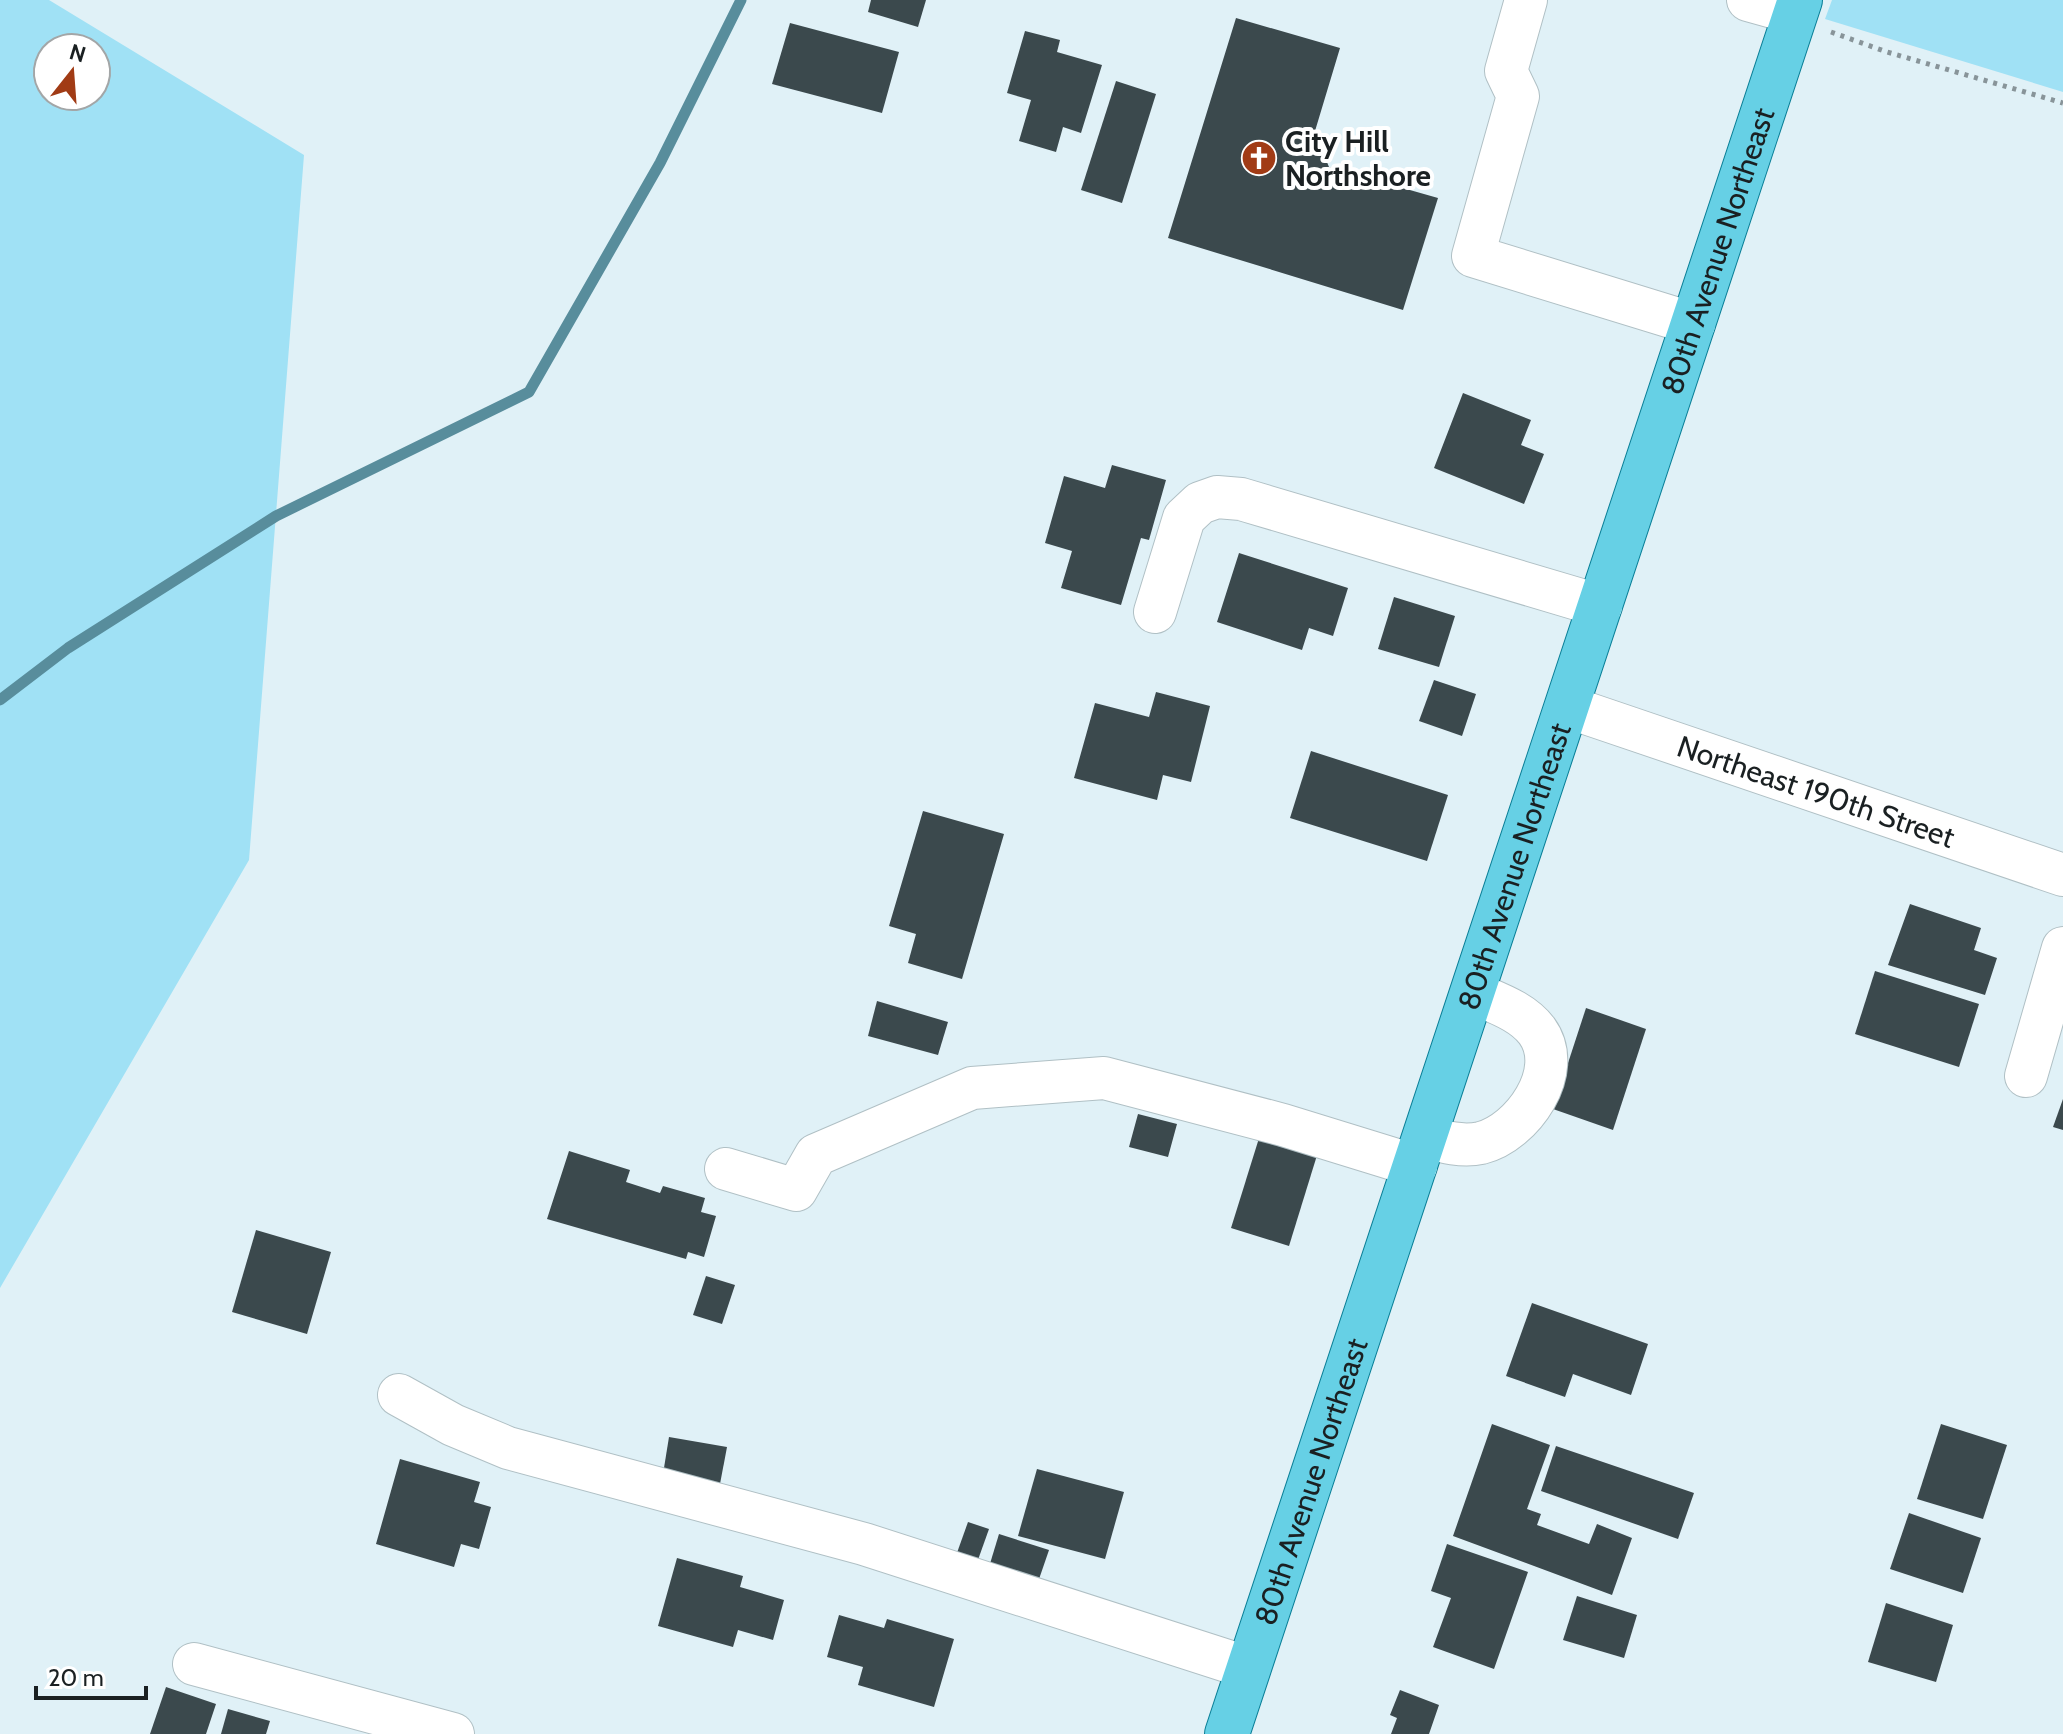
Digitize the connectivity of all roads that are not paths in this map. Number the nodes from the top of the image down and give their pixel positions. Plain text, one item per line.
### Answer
1 (1526, 0) edge
2 (1748, 0) edge
3 (1798, 7) edge
4 (1694, 324) junction
5 (1601, 606) junction
6 (1155, 612) dead end
7 (1568, 707) junction
8 (2063, 875) edge
9 (2063, 948) edge
10 (1474, 993) junction
11 (2026, 1076) dead end
12 (1421, 1151) junction
13 (726, 1169) dead end
14 (399, 1395) dead end
15 (194, 1664) dead end
16 (1249, 1668) junction
17 (453, 1734) edge
18 (1227, 1734) edge

1 - 4 street
2 - 3 street
3 - 4 main road, 80th Avenue Northeast
4 - 5 main road, 80th Avenue Northeast
5 - 6 street
5 - 7 main road, 80th Avenue Northeast
7 - 8 street, Northeast 190th Street
7 - 10 main road, 80th Avenue Northeast
9 - 11 street
10 - 12 main road, 80th Avenue Northeast
10 - 12 street
12 - 13 street
12 - 16 main road, 80th Avenue Northeast
14 - 16 street
15 - 17 street
16 - 18 main road, 80th Avenue Northeast

